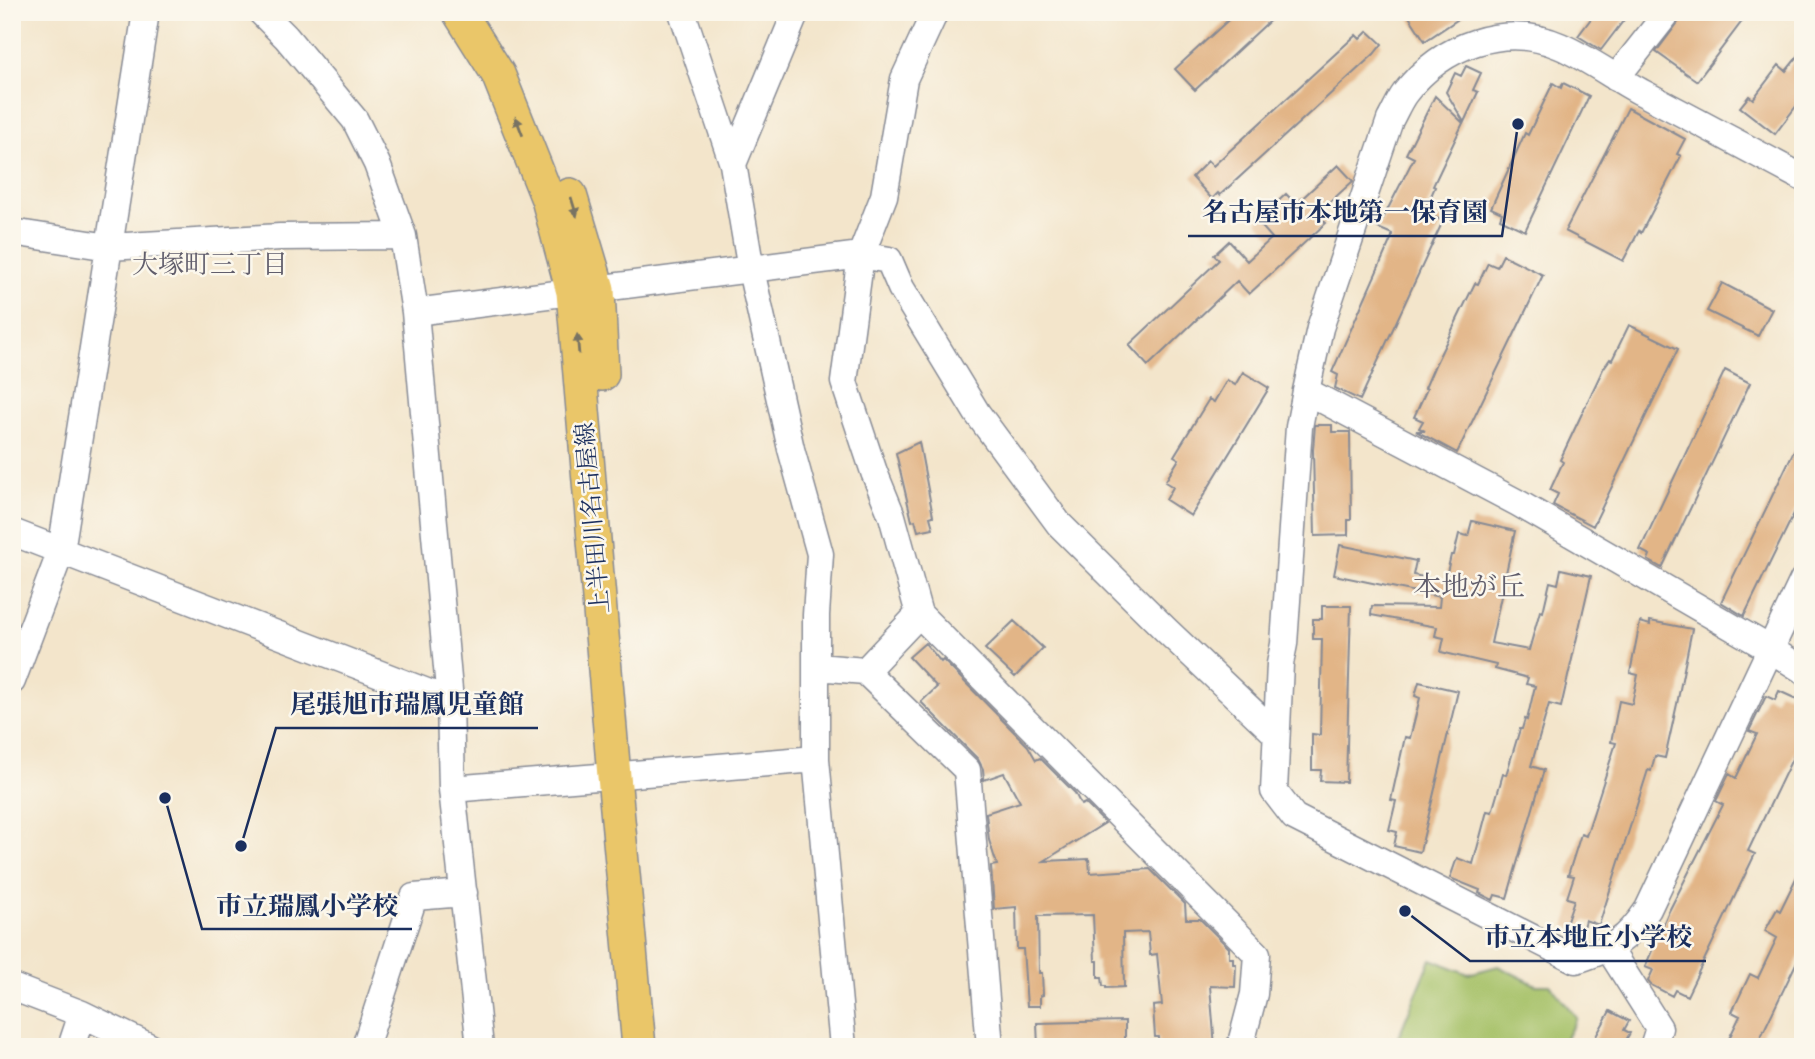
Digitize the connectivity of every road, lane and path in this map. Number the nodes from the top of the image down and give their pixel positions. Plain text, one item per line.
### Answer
1 (146, 12) edge
2 (261, 12) edge
3 (459, 12) edge
4 (484, 12) edge
5 (682, 12) edge
6 (796, 12) edge
7 (935, 12) edge
8 (1668, 12) edge
9 (1616, 78) junction
10 (733, 164) junction
11 (1803, 178) edge
12 (12, 232) edge
13 (403, 236) junction
14 (109, 247) junction
15 (861, 256) junction
16 (751, 270) junction
17 (586, 291) junction
18 (415, 312) junction
19 (1306, 391) junction
20 (12, 532) edge
21 (61, 551) junction
22 (1803, 580) edge
23 (919, 614) junction
24 (1770, 649) junction
25 (817, 667) junction
26 (1803, 670) edge
27 (865, 671) junction
28 (12, 681) edge
29 (450, 701) junction
30 (1276, 734) junction
31 (816, 759) junction
32 (623, 775) junction
33 (452, 789) junction
34 (464, 893) junction
35 (1609, 949) junction
36 (12, 987) edge
37 (82, 1014) junction
38 (71, 1047) edge
39 (150, 1047) edge
40 (365, 1047) edge
41 (480, 1047) edge
42 (639, 1047) edge
43 (657, 1047) edge
44 (843, 1047) edge
45 (990, 1047) edge
46 (1240, 1047) edge
47 (1653, 1047) edge

1 - 14 street
2 - 13 street
17 -> 3 main road, 上半田川名古屋線
4 -> 17 main road, 上半田川名古屋線
5 - 10 street
6 - 10 street
7 - 15 street
8 - 9 street
9 - 11 street
9 - 19 street
10 - 16 street
12 - 14 street
13 - 14 street
13 - 18 street
14 - 21 street
15 - 16 street
15 - 23 street
15 - 30 street
16 - 17 street
16 - 25 street
17 - 18 street
17 - 32 main road, 上半田川名古屋線
18 - 29 street
19 - 24 street
19 - 30 street
20 - 21 street
21 - 28 street
21 - 29 street
22 - 24 street
23 - 27 street
23 - 46 street
24 - 26 street
24 - 35 street
25 - 27 street
25 - 31 street
27 - 45 street
29 - 33 street
30 - 35 street
31 - 32 street
31 - 44 street
32 - 33 street
32 - 42 main road, 上半田川名古屋線
32 - 43 main road, 上半田川名古屋線
33 - 34 street
34 - 40 street
34 - 41 street
35 - 47 street
36 - 37 street
37 - 38 street
37 - 39 street

